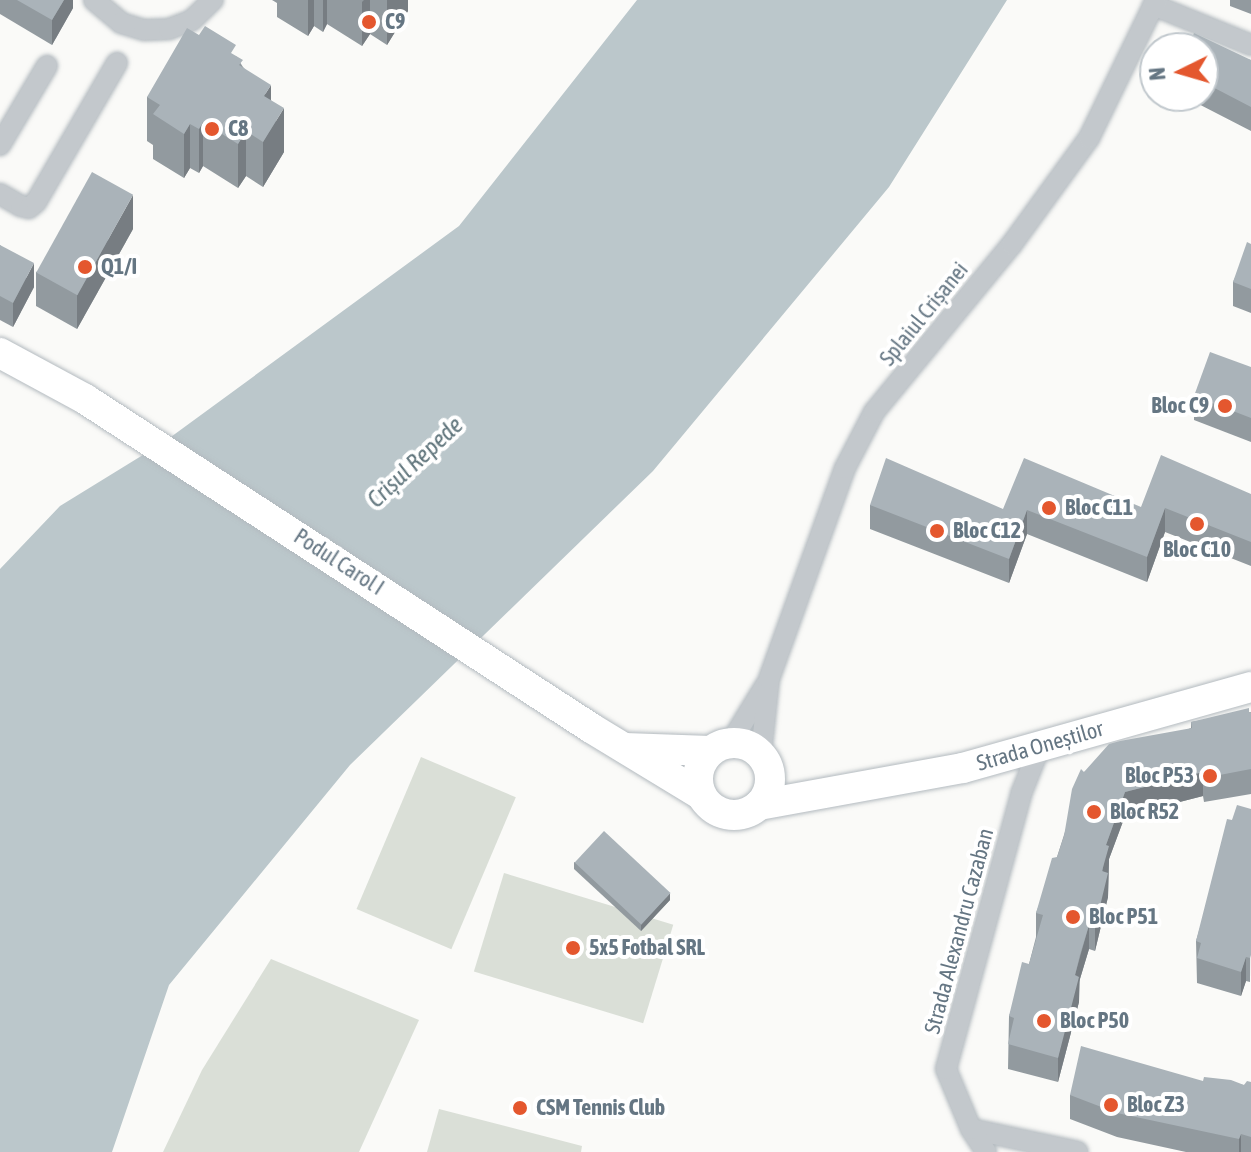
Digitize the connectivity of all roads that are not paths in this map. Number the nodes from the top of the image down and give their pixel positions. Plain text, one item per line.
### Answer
1 (94, 0) edge
2 (213, 0) edge
3 (1155, 3) edge
4 (1251, 45) edge
5 (117, 63) dead end
6 (47, 66) dead end
7 (0, 145) edge
8 (0, 194) edge
9 (0, 353) edge
10 (769, 679) junction
11 (1251, 687) edge
12 (1041, 744) junction
13 (720, 746) junction
14 (623, 748) junction
15 (765, 762) junction
16 (826, 791) junction
17 (701, 795) junction
18 (759, 805) junction
19 (971, 1129) junction
20 (986, 1152) edge
21 (1078, 1152) edge

1 - 2 street
3 - 4 street
3 - 10 street, Splaiul Crișanei
5 - 8 street
6 - 7 street
9 - 14 street, Podul Carol I
10 - 13 street, Splaiul Crișanei
10 - 15 street, Splaiul Crișanei
11 - 12 street, Strada Oneștilor
12 - 16 street, Strada Oneștilor
12 - 19 street, Strada Alexandru Cazaban
13 - 14 street
13 - 15 street
13 - 17 street
14 - 17 street, Podul Carol I
15 - 16 street, Strada Oneștilor
15 - 18 street
16 - 18 street, Strada Oneștilor
17 - 18 street
19 - 20 street, Strada Alexandru Cazaban
19 - 21 street

